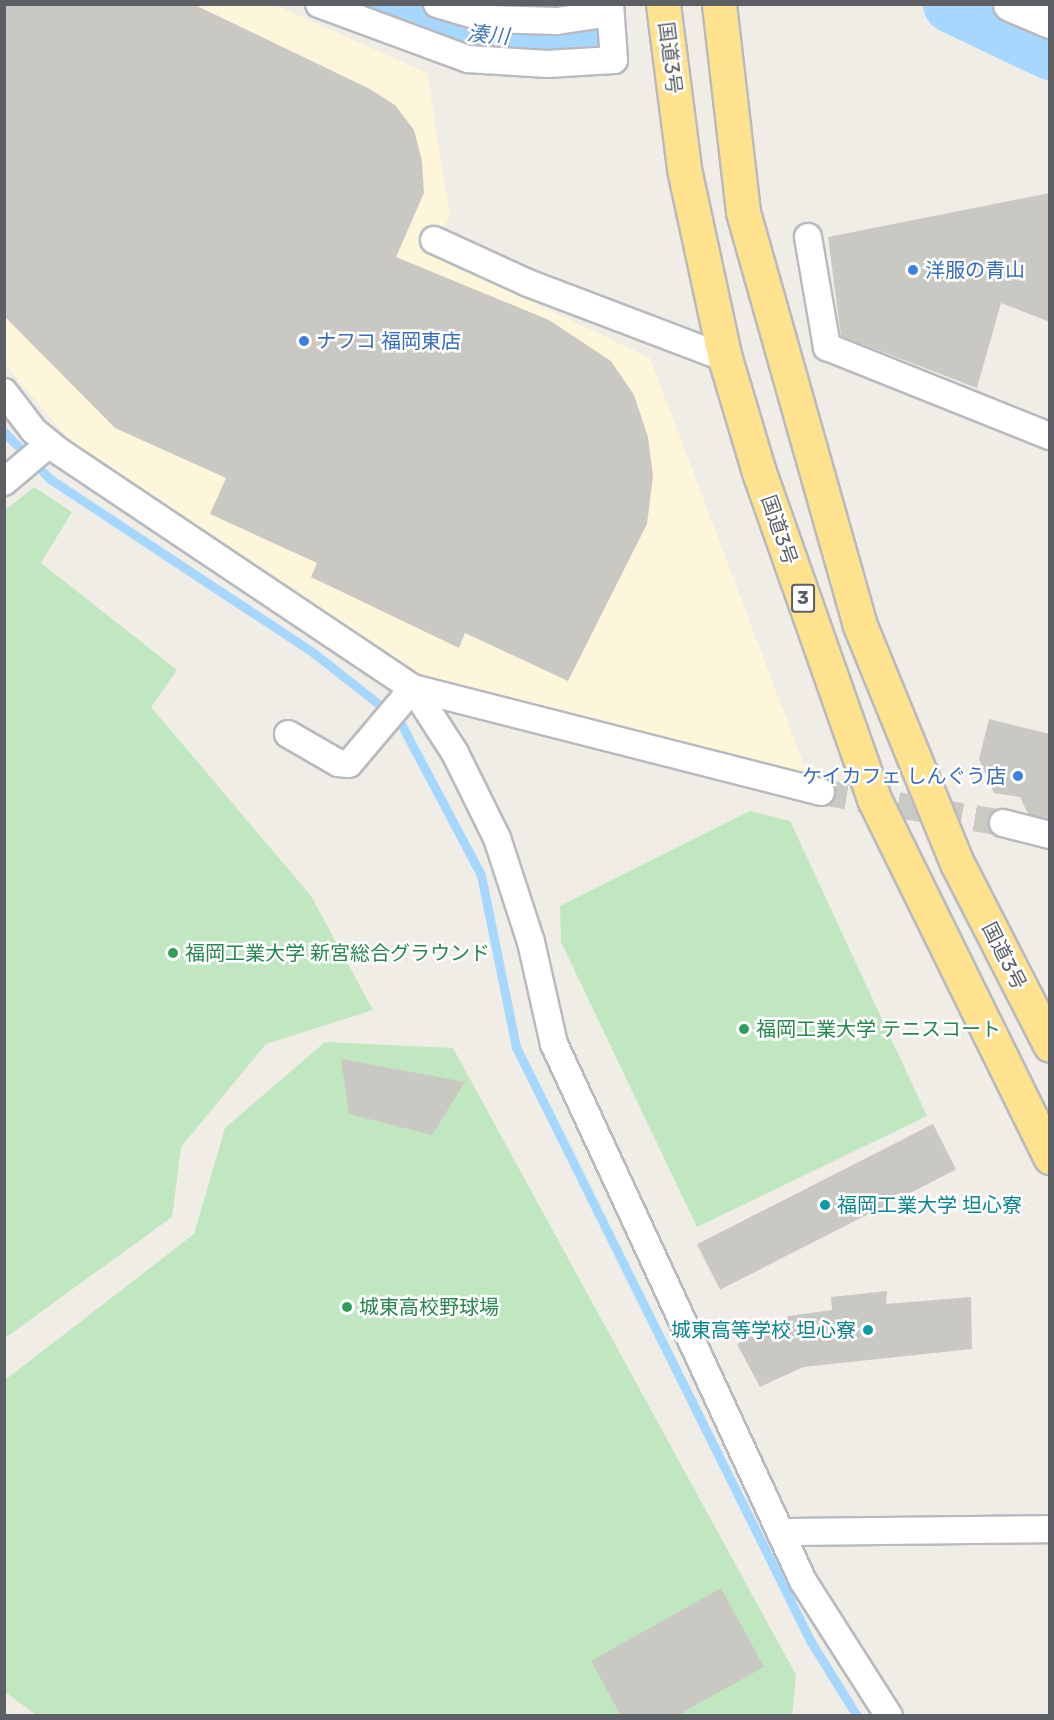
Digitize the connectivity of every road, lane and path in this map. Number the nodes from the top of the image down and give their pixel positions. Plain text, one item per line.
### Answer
1 (319, 4) edge
2 (437, 4) edge
3 (663, 4) edge
4 (719, 4) edge
5 (1010, 4) edge
6 (610, 9) edge
7 (1050, 21) edge
8 (808, 237) dead end
9 (434, 240) dead end
10 (725, 358) junction
11 (4, 392) edge
12 (1050, 436) edge
13 (49, 444) junction
14 (4, 482) edge
15 (413, 688) junction
16 (288, 734) dead end
17 (821, 792) tunnel mouth
18 (1003, 823) tunnel mouth
19 (1050, 835) edge
20 (1050, 1045) edge
21 (1050, 1157) edge
22 (1050, 1529) edge
23 (780, 1532) junction
24 (889, 1716) edge

1 - 6 street
2 - 6 street
3 - 10 highway, 国道3号 / 3
4 - 20 highway, 国道3号
5 - 7 main road
8 - 12 street
9 - 10 street
10 - 21 highway, 国道3号 / 3
11 - 13 street
13 - 14 street
13 - 15 street
15 - 16 street
15 - 17 street
15 - 23 street
18 - 19 street
22 - 23 street
23 - 24 street

